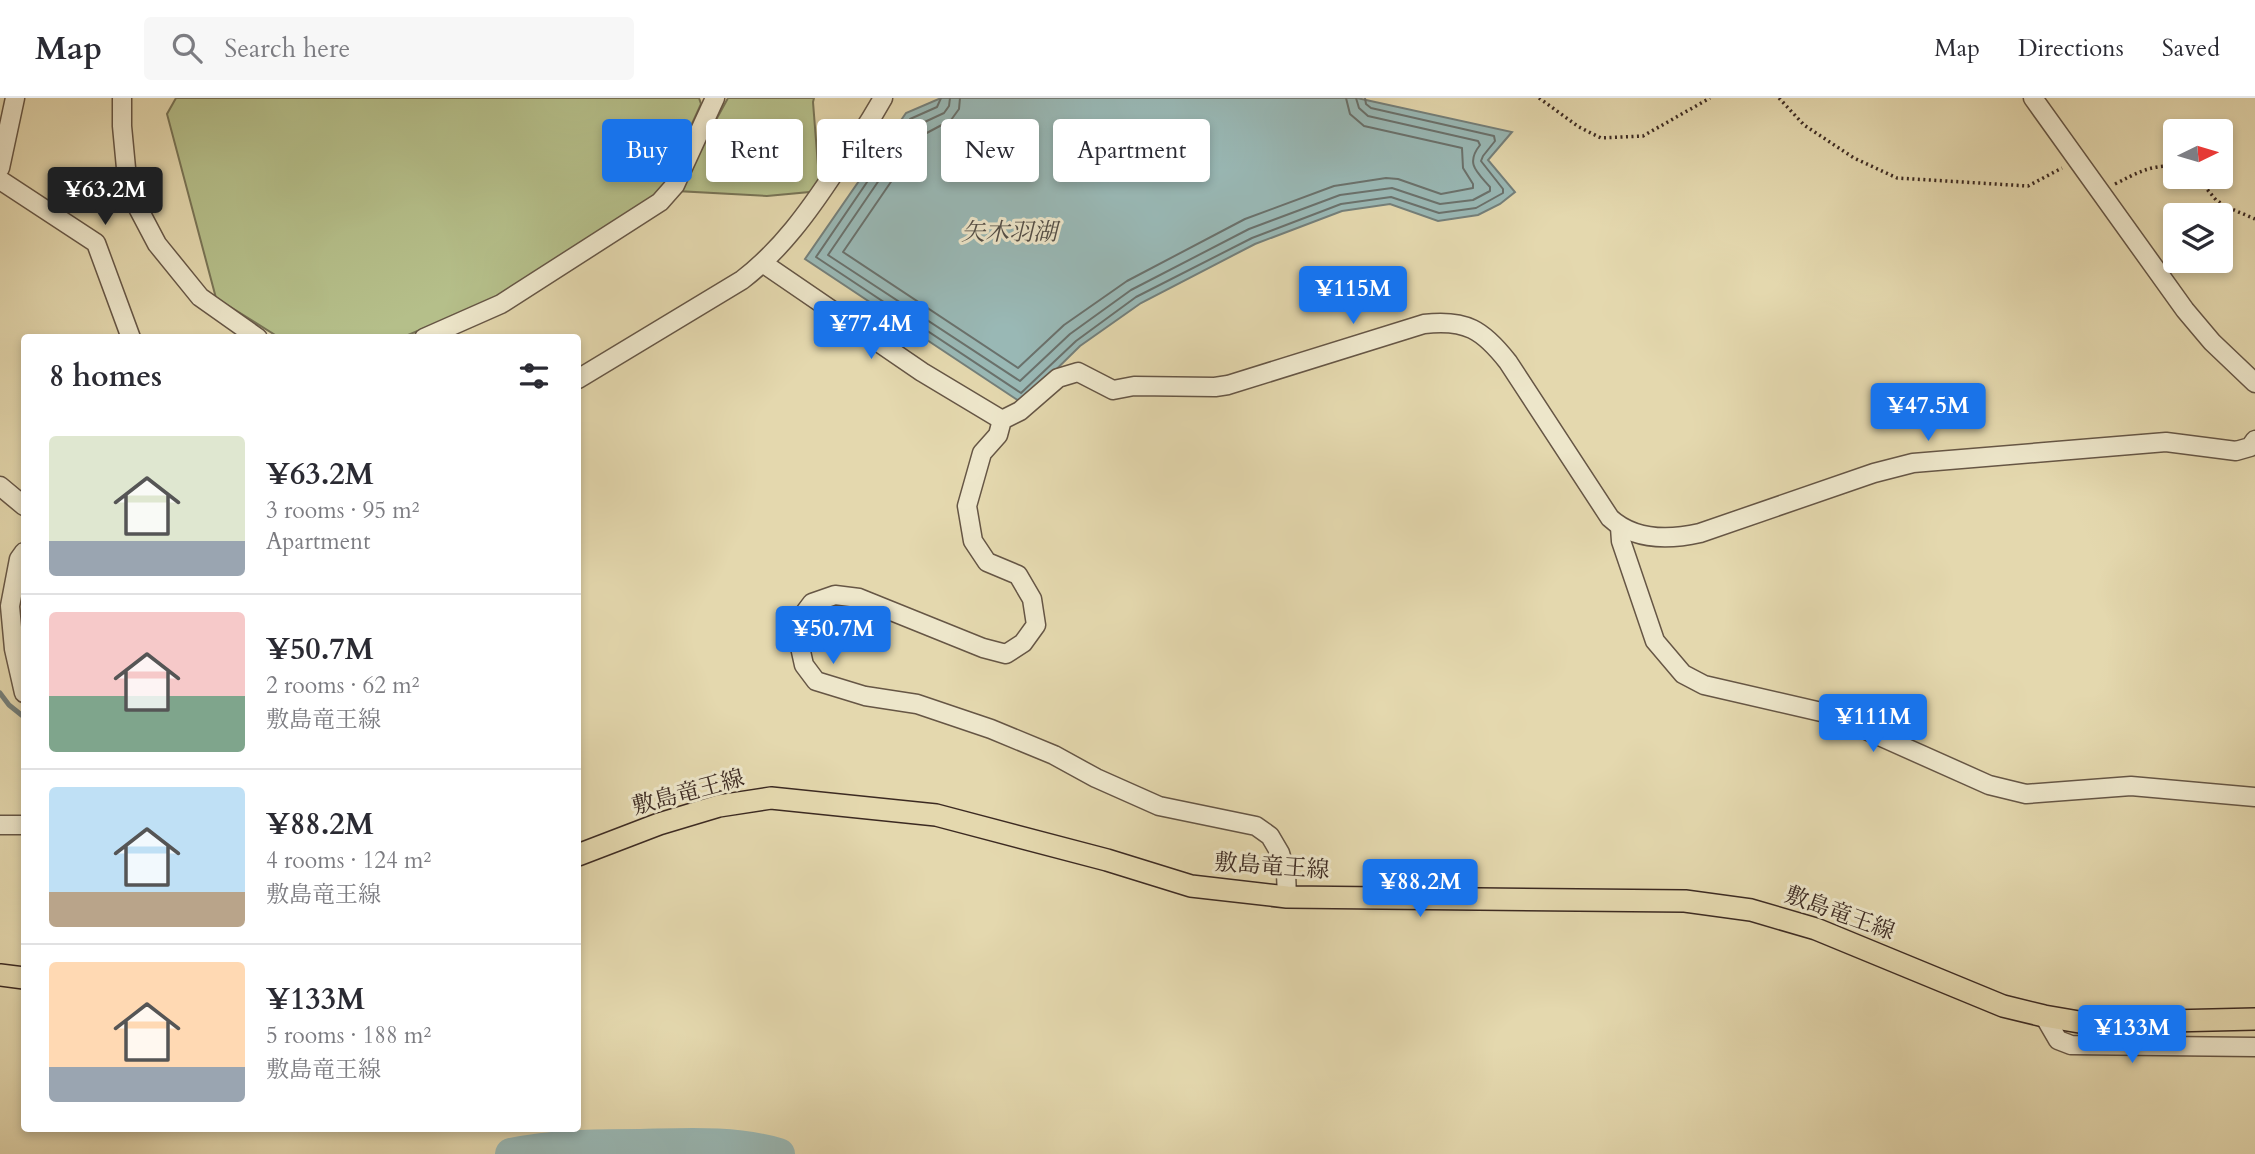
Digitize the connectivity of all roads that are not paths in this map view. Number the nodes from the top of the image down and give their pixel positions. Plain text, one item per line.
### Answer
1 (15, 98) edge
2 (122, 98) edge
3 (715, 98) edge
4 (883, 98) edge
5 (2033, 98) edge
6 (0, 168) edge
7 (0, 180) edge
8 (764, 264) junction
9 (130, 334) edge
10 (252, 334) edge
11 (433, 334) edge
12 (581, 377) edge
13 (2255, 383) edge
14 (1002, 420) junction
15 (2253, 445) edge
16 (0, 486) edge
17 (21, 504) edge
18 (1620, 527) junction
19 (21, 556) edge
20 (21, 680) edge
21 (2255, 797) edge
22 (0, 825) edge
23 (21, 825) edge
24 (581, 854) edge
25 (1287, 897) junction
26 (0, 975) edge
27 (21, 978) edge
28 (2044, 1016) junction
29 (2255, 1019) edge
30 (2255, 1047) edge

1 - 6 street
2 - 10 street
3 - 11 street
4 - 8 street
5 - 13 street
7 - 9 street
8 - 12 street
8 - 14 street
14 - 18 street
14 - 25 street
15 - 18 street
16 - 17 street
18 - 21 street
19 - 20 street
22 - 23 street
24 - 25 main road, 敷島竜王線
25 - 28 main road, 敷島竜王線
26 - 27 main road
28 - 29 main road, 敷島竜王線
28 - 30 street

